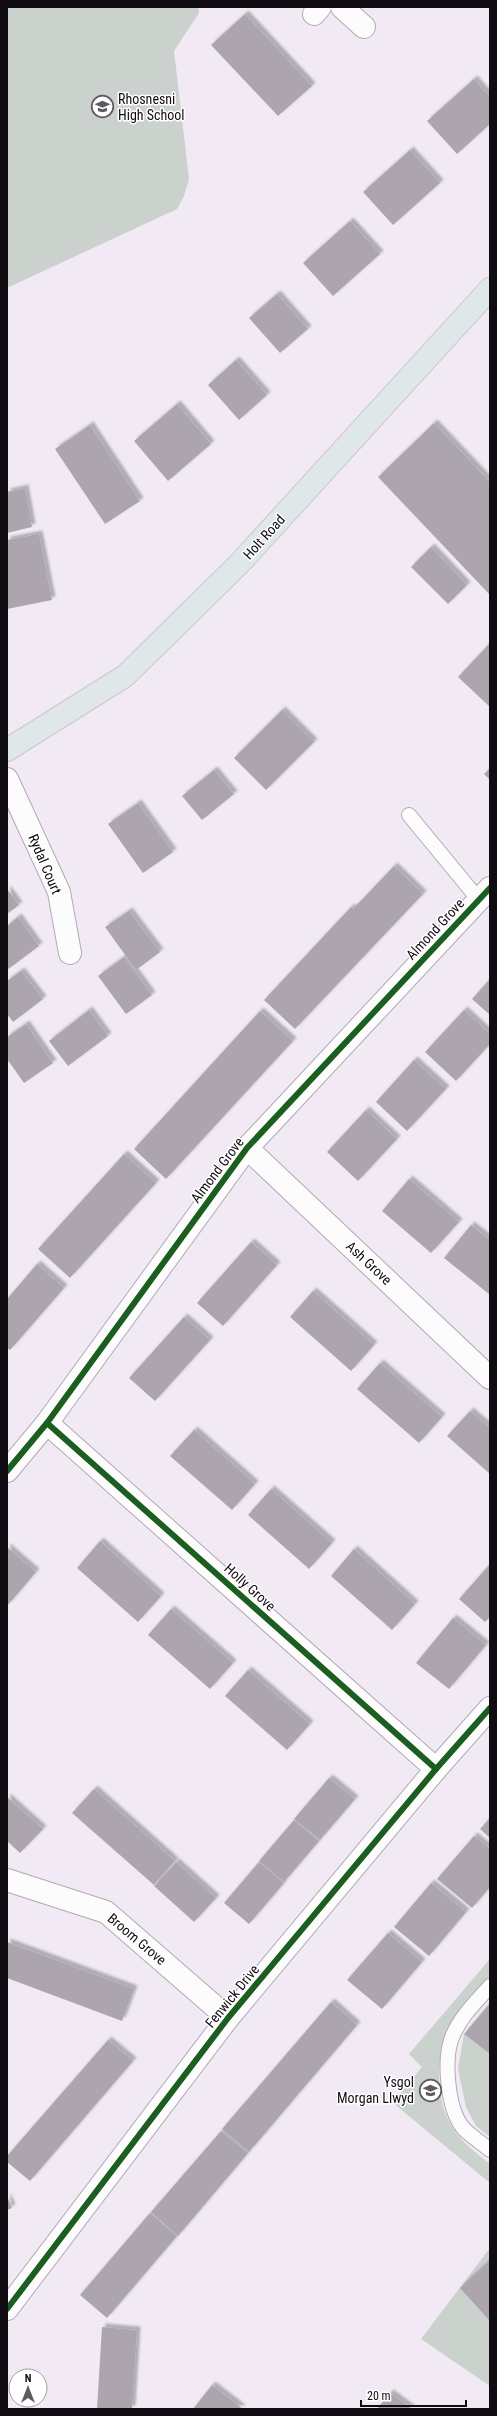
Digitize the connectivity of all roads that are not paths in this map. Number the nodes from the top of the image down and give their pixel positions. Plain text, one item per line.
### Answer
1 (342, 7) edge
2 (364, 27) dead end
3 (490, 289) edge
4 (7, 750) edge
5 (7, 779) edge
6 (409, 816) dead end
7 (484, 894) edge
8 (70, 953) dead end
9 (247, 1148) junction
10 (490, 1378) edge
11 (47, 1423) junction
12 (7, 1471) edge
13 (490, 1708) edge
14 (436, 1769) junction
15 (7, 1880) edge
16 (490, 1986) edge
17 (228, 2018) junction
18 (490, 2150) edge
19 (7, 2309) edge

1 - 2 street
3 - 4 main road, Holt Road
5 - 8 street, Rydal Court
6 - 7 lane
7 - 9 street, Almond Grove
9 - 10 street, Ash Grove
9 - 11 street, Almond Grove
11 - 12 street, Almond Grove
11 - 14 street, Holly Grove
13 - 14 street, Fenwick Drive
14 - 17 street, Fenwick Drive
15 - 17 street, Broom Grove
16 - 18 lane
17 - 19 street, Fenwick Drive

